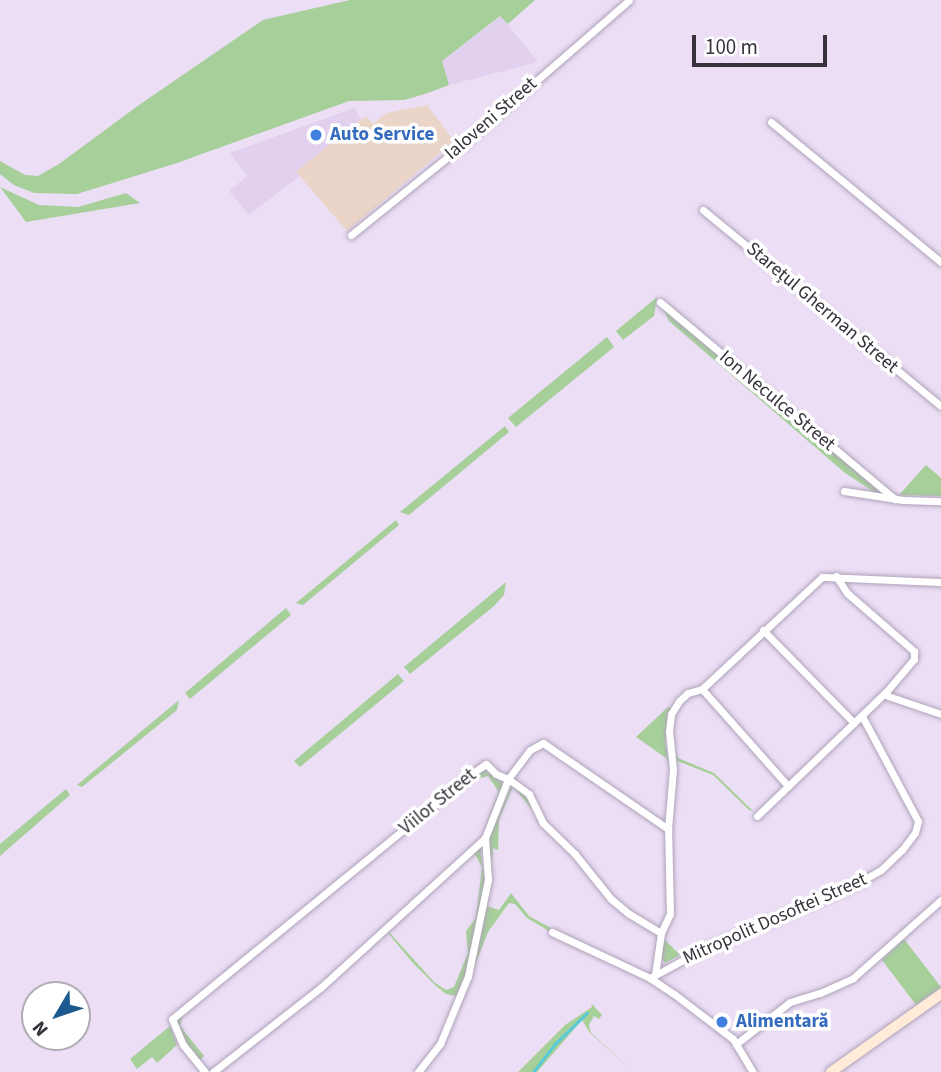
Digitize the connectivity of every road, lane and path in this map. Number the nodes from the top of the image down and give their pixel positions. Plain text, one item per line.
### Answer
1 (629, 0) edge
2 (771, 122) dead end
3 (703, 210) dead end
4 (351, 235) dead end
5 (941, 262) edge
6 (660, 303) dead end
7 (941, 406) edge
8 (844, 491) dead end
9 (895, 499) junction
10 (941, 501) edge
11 (836, 576) junction
12 (941, 582) edge
13 (763, 630) junction
14 (702, 688) junction
15 (886, 692) junction
16 (941, 714) edge
17 (862, 716) junction
18 (854, 723) junction
19 (508, 779) junction
20 (789, 786) junction
21 (757, 816) dead end
22 (668, 829) junction
23 (485, 838) junction
24 (941, 900) edge
25 (552, 932) dead end
26 (662, 933) junction
27 (652, 977) junction
28 (941, 994) edge
29 (737, 1044) junction
30 (205, 1072) edge
31 (214, 1072) edge
32 (418, 1072) edge
33 (753, 1072) edge
34 (831, 1072) edge

1 - 4 street, Ialoveni Street
2 - 5 street
3 - 7 street, Starețul Gherman Street
6 - 9 street, Ion Neculce Street
8 - 9 street
9 - 10 street
11 - 12 street
11 - 13 street, Mitropolit Dosoftei Street
11 - 15 street
13 - 14 street, Mitropolit Dosoftei Street
13 - 18 street
14 - 20 street
14 - 22 street, Mitropolit Dosoftei Street
15 - 16 street
15 - 17 street
17 - 18 street
17 - 27 street, Mitropolit Dosoftei Street
18 - 20 street
19 - 22 street
19 - 23 street, Viilor Street
19 - 26 street, Mitropolit Dosoftei Street
19 - 30 street, Viilor Street
20 - 21 street
22 - 26 street, Mitropolit Dosoftei Street
23 - 31 street, Viilor Street
23 - 32 street
24 - 29 street
25 - 27 street, Mitropolit Dosoftei Street
26 - 27 street, Mitropolit Dosoftei Street
27 - 29 street, Mitropolit Dosoftei Street
28 - 34 street
29 - 33 street, Mitropolit Dosoftei Street

